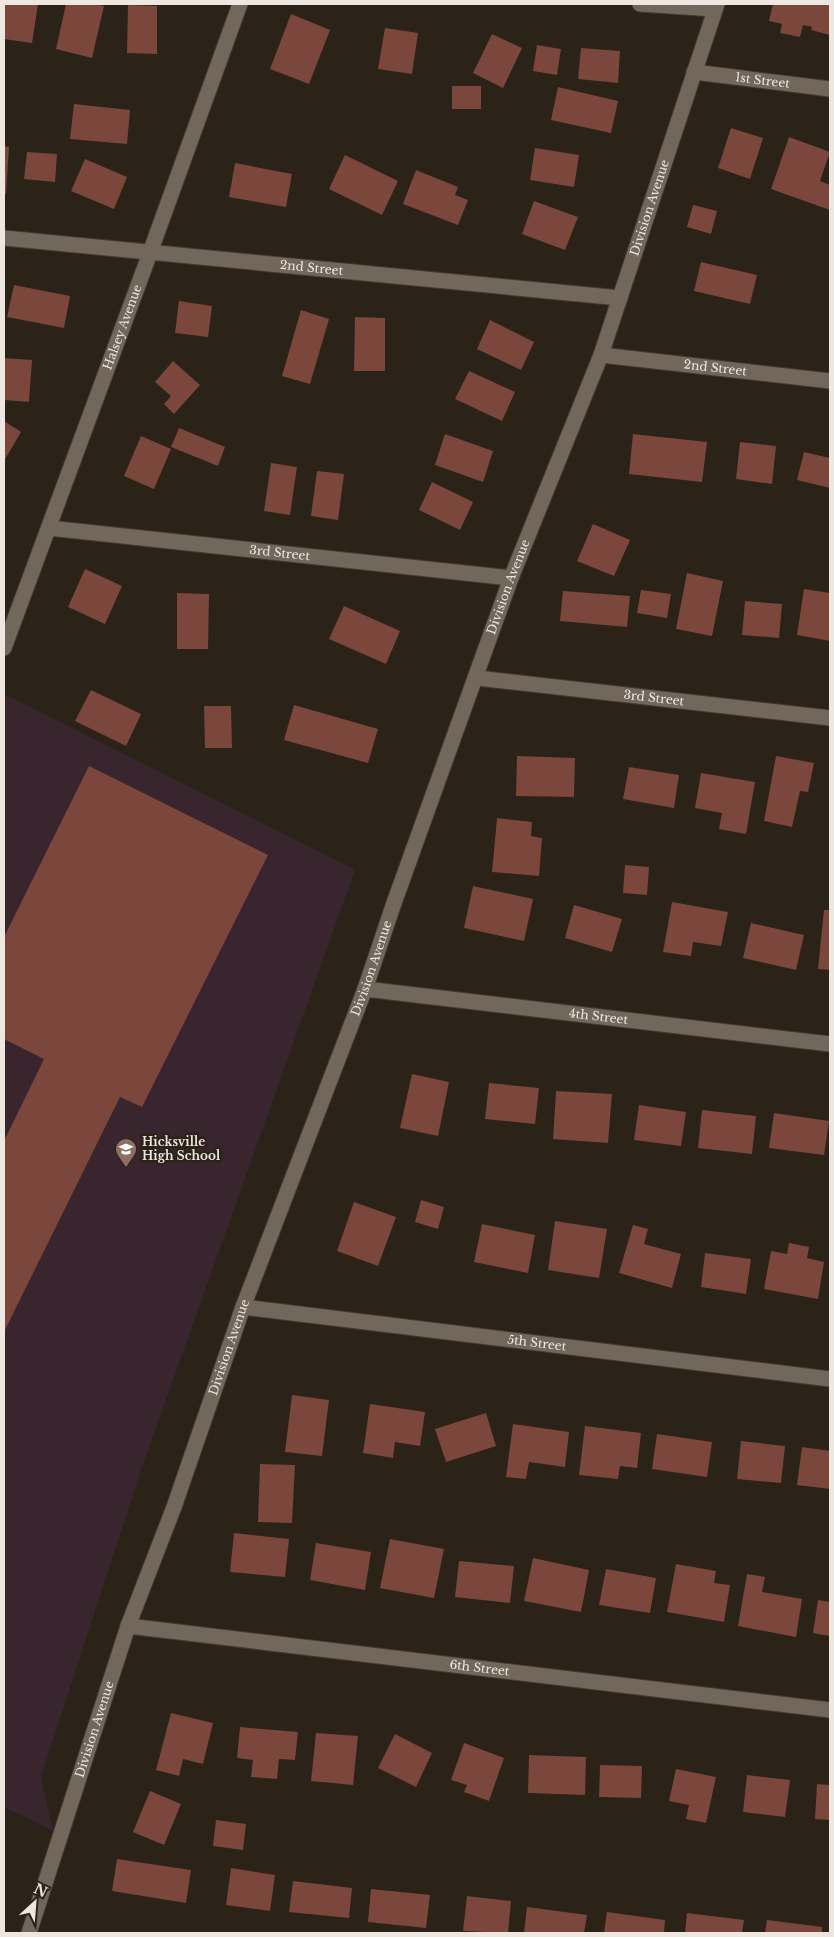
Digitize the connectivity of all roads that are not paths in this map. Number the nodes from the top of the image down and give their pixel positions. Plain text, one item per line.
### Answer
1 (240, 4) edge
2 (640, 4) edge
3 (716, 6) edge
4 (694, 72) junction
5 (830, 89) edge
6 (4, 238) edge
7 (150, 252) junction
8 (620, 298) junction
9 (601, 354) junction
10 (830, 381) edge
11 (49, 528) junction
12 (511, 578) junction
13 (4, 648) edge
14 (477, 678) junction
15 (830, 718) edge
16 (365, 989) junction
17 (830, 1044) edge
18 (244, 1307) junction
19 (830, 1379) edge
20 (128, 1626) junction
21 (830, 1710) edge
22 (30, 1933) edge

1 - 7 street, Halsey Avenue
2 - 3 street
3 - 4 street, Division Avenue
4 - 5 street, 1st Street
4 - 8 street, Division Avenue
6 - 7 street, 2nd Street
7 - 8 street, 2nd Street
7 - 11 street, Halsey Avenue
8 - 9 street, Division Avenue
9 - 10 street, 2nd Street
9 - 12 street, Division Avenue
11 - 12 street, 3rd Street
11 - 13 street, Halsey Avenue
12 - 14 street, Division Avenue
14 - 15 street, 3rd Street
14 - 16 street, Division Avenue
16 - 17 street, 4th Street
16 - 18 street, Division Avenue
18 - 19 street, 5th Street
18 - 20 street, Division Avenue
20 - 21 street, 6th Street
20 - 22 street, Division Avenue

